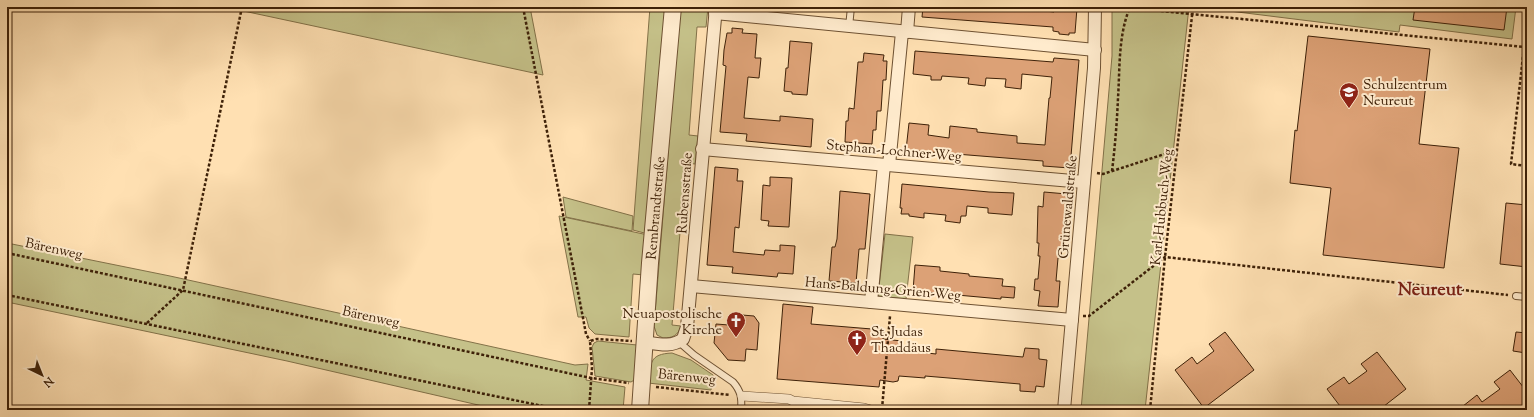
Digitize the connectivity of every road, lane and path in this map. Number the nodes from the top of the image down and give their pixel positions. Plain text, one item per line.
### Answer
1 (242, 7) edge
2 (523, 7) edge
3 (673, 7) edge
4 (851, 7) edge
5 (909, 7) edge
6 (1095, 7) edge
7 (1121, 7) edge
8 (1193, 7) edge
9 (1130, 8) edge
10 (715, 10) edge
11 (1192, 15) junction
12 (1527, 19) edge
13 (850, 27) junction
14 (904, 32) junction
15 (1524, 47) junction
16 (1095, 50) junction
17 (702, 149) junction
18 (1177, 150) junction
19 (887, 165) junction
20 (1527, 166) edge
21 (1112, 171) junction
22 (1084, 177) junction
23 (7, 253) edge
24 (1165, 257) junction
25 (692, 286) junction
26 (183, 290) junction
27 (7, 295) edge
28 (1516, 296) joint
29 (1527, 297) edge
30 (871, 302) junction
31 (891, 304) junction
32 (1072, 318) junction
33 (146, 323) junction
34 (590, 341) junction
35 (638, 342) junction
36 (679, 342) junction
37 (591, 378) junction
38 (642, 385) junction
39 (731, 395) dead end
40 (742, 396) junction
41 (562, 410) edge
42 (589, 410) edge
43 (640, 410) edge
44 (741, 410) edge
45 (871, 410) edge
46 (882, 410) edge
47 (1064, 410) edge
48 (1150, 410) edge

1 - 26 path
2 - 34 path
3 - 35 street, Rembrandtstraße
4 - 13 lane
5 - 14 street
6 - 16 street, Grünewaldstraße
7 - 9 path
8 - 11 path, Karl-Hubbuch-Weg
9 - 11 path
9 - 21 path
10 - 13 street
10 - 17 street, Rubensstraße
11 - 15 path
11 - 18 path, Karl-Hubbuch-Weg
12 - 15 path
13 - 14 street
14 - 16 street
14 - 19 street
15 - 20 path
16 - 22 street, Grünewaldstraße
17 - 19 street, Stephan-Lochner-Weg
17 - 25 street, Rubensstraße
18 - 21 path
18 - 24 path, Karl-Hubbuch-Weg
19 - 22 street, Stephan-Lochner-Weg
19 - 30 street
21 - 22 path
22 - 32 street, Grünewaldstraße
23 - 26 path, Bärenweg
24 - 28 path
24 - 32 path
24 - 48 path, Karl-Hubbuch-Weg
25 - 30 street, Hans-Baldung-Grien-Weg
25 - 36 street, Rubensstraße
26 - 33 path
26 - 37 path, Bärenweg
27 - 33 path
28 - 29 lane
30 - 31 street, Hans-Baldung-Grien-Weg
31 - 32 street, Hans-Baldung-Grien-Weg
31 - 46 path
32 - 47 street, Grünewaldstraße
33 - 41 path
34 - 35 path
34 - 37 path
35 - 36 street
35 - 38 street, Rembrandtstraße
36 - 40 lane
37 - 38 path, Bärenweg
37 - 42 path
38 - 39 path, Bärenweg
38 - 43 street, Rembrandtstraße
40 - 44 lane
40 - 45 street

